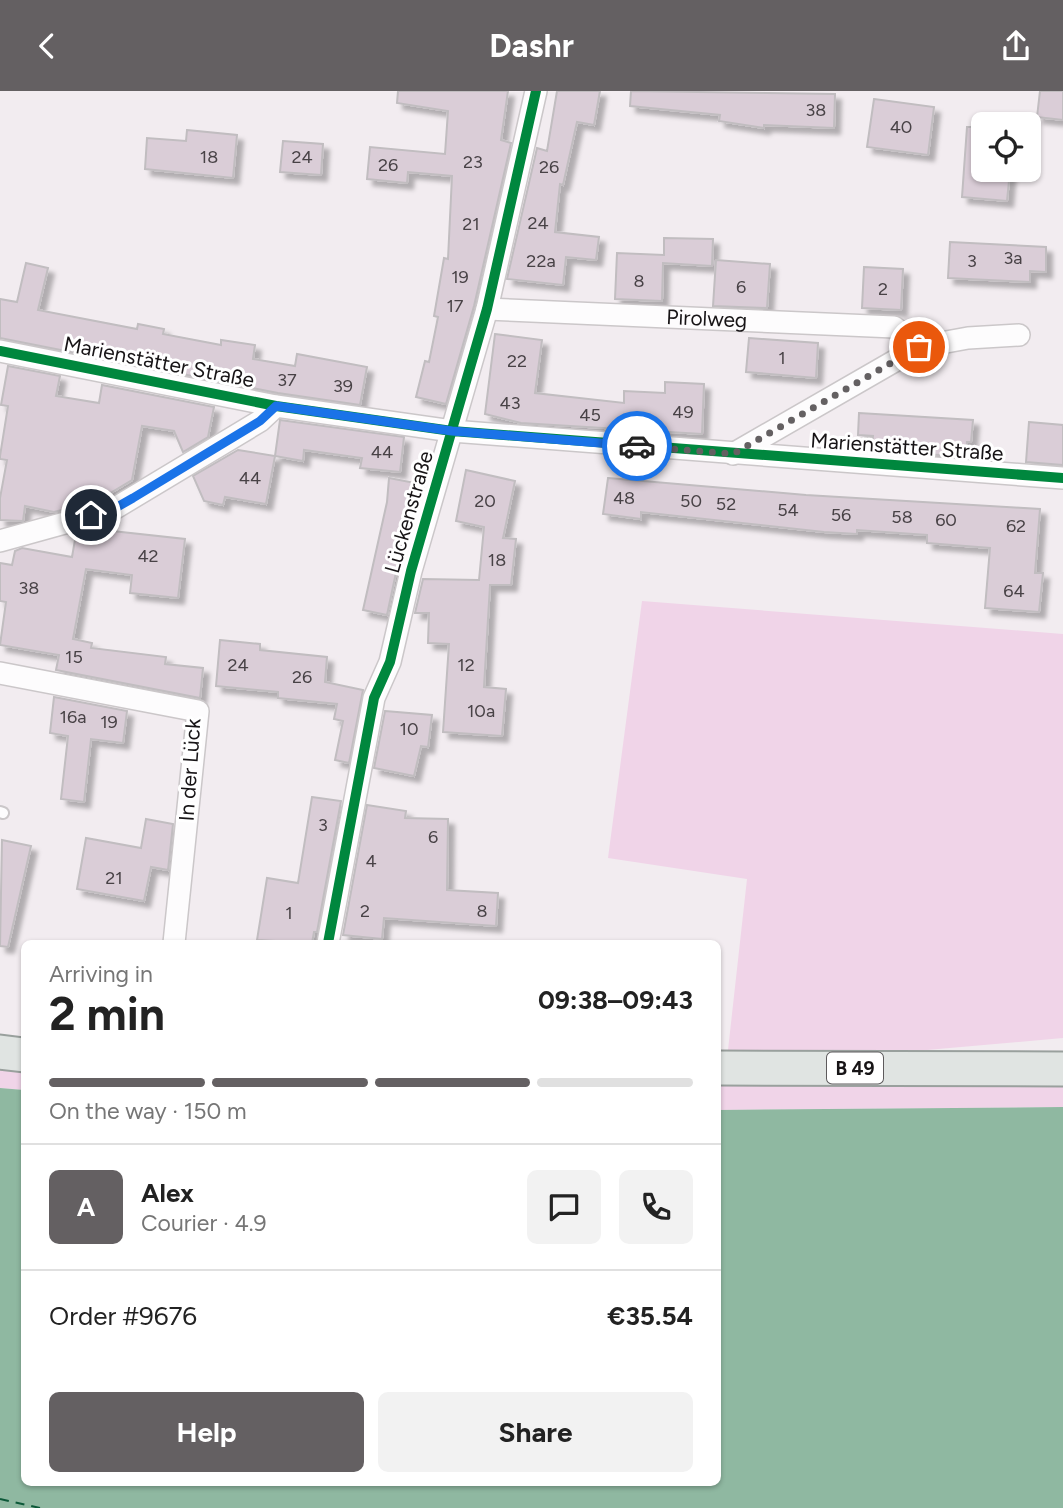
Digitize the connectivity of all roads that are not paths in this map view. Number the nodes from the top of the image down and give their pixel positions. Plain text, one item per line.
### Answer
1 (536, 91) edge
2 (487, 309) junction
3 (1019, 335) dead end
4 (919, 347) junction
5 (0, 351) edge
6 (276, 406) junction
7 (452, 431) junction
8 (733, 454) junction
9 (1063, 478) edge
10 (0, 541) edge
11 (0, 673) edge
12 (174, 940) edge
13 (329, 940) edge
14 (1063, 1051) edge
15 (0, 1052) edge
16 (21, 1055) edge
17 (992, 1066) junction
18 (721, 1068) edge
19 (1063, 1069) edge

1 - 2 street, Lückenstraße
2 - 4 street, Pirolweg
2 - 7 street, Lückenstraße
3 - 4 street
4 - 8 street
5 - 6 street, Marienstätter Straße
6 - 7 street, Marienstätter Straße
6 - 10 street
7 - 8 street, Marienstätter Straße
7 - 13 street, Lückenstraße
8 - 9 street, Marienstätter Straße
11 - 12 street, In der Lück
14 - 17 main road, B 49
15 - 16 main road
17 - 18 main road, B 49
17 - 19 main road, B 49

